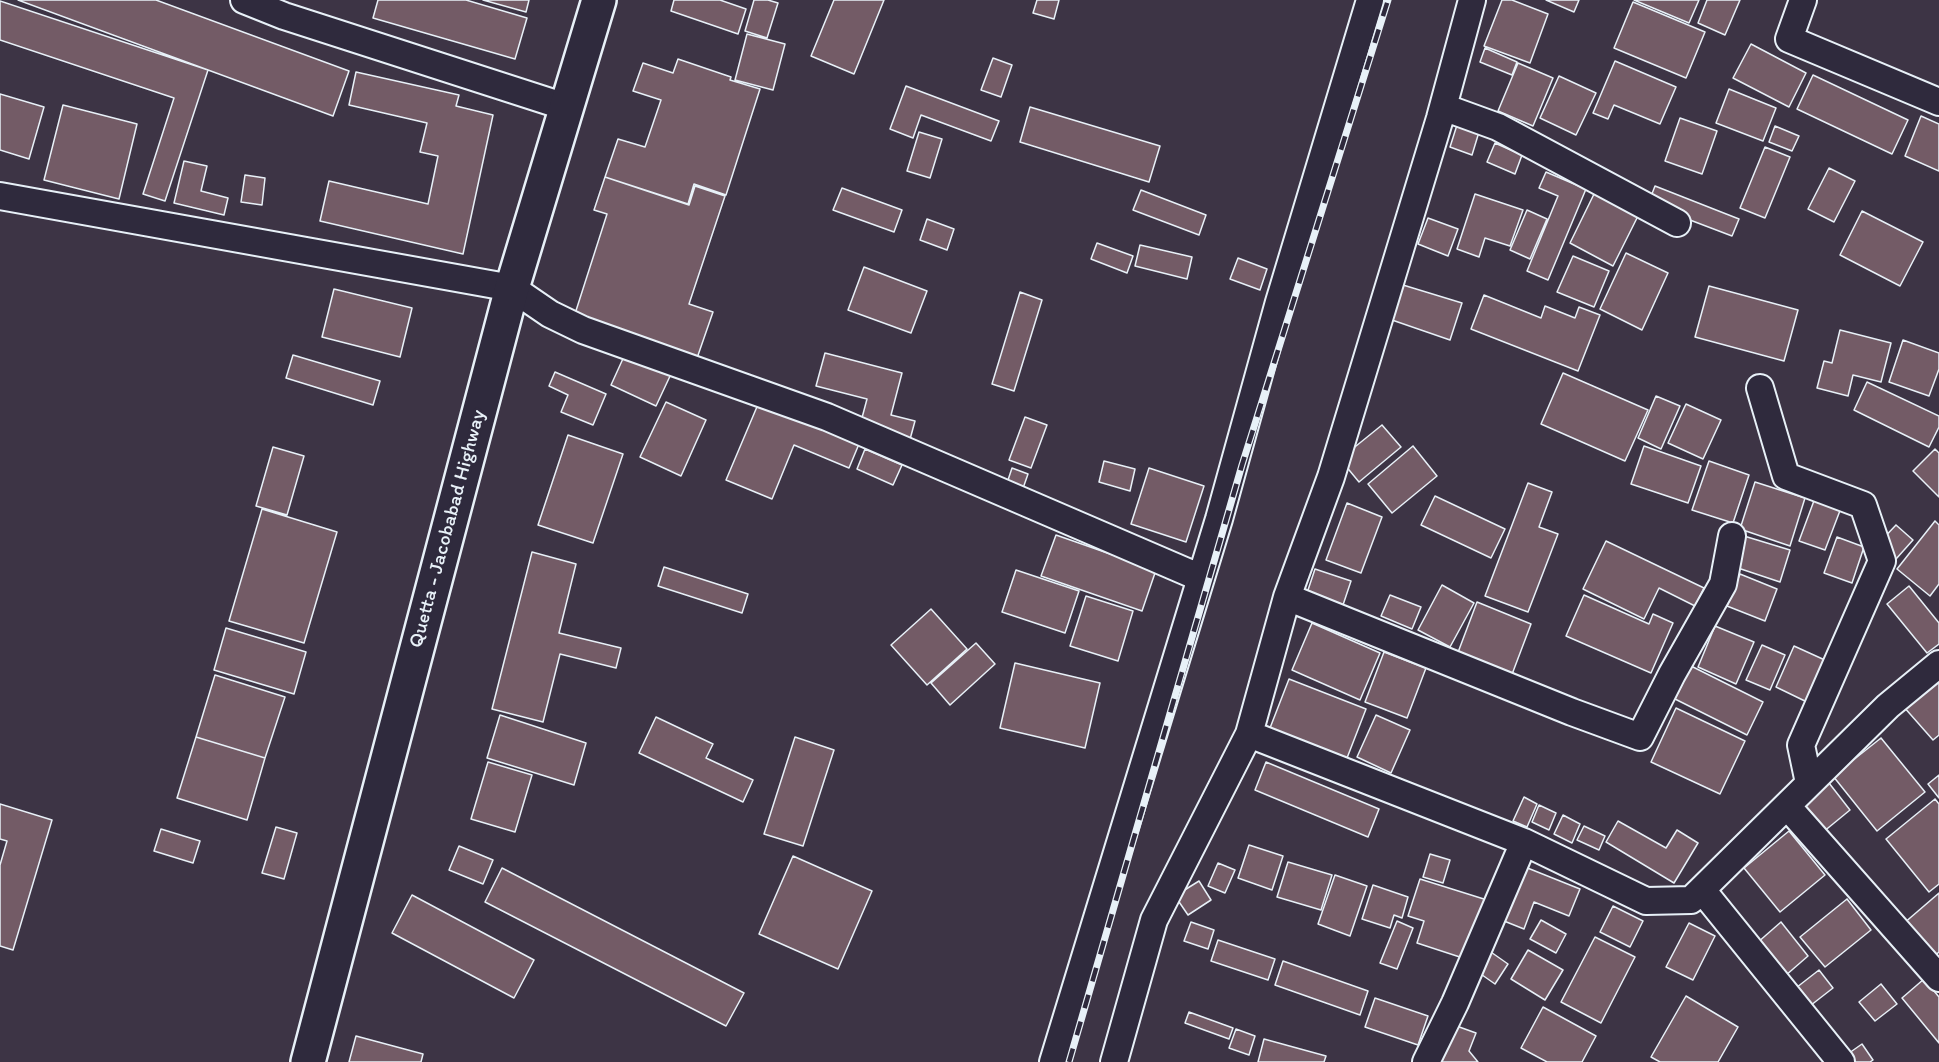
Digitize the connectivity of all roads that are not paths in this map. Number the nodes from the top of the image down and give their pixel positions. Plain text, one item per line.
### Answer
1 (244, 0) edge
2 (599, 0) edge
3 (1370, 0) edge
4 (1472, 0) edge
5 (1803, 0) edge
6 (287, 8) edge
7 (1939, 102) edge
8 (566, 107) junction
9 (1443, 107) junction
10 (0, 196) edge
11 (1677, 223) dead end
12 (512, 288) junction
13 (1760, 388) dead end
14 (1732, 536) dead end
15 (1201, 578) junction
16 (1287, 597) junction
17 (1939, 664) edge
18 (1249, 734) junction
19 (1809, 783) junction
20 (1787, 806) junction
21 (1524, 842) junction
22 (1702, 890) junction
23 (1939, 978) edge
24 (308, 1062) edge
25 (1053, 1062) edge
26 (1114, 1062) edge
27 (1426, 1062) edge
28 (1841, 1062) edge

1 - 6 street
2 - 8 highway, Quetta - Jacobabad Highway
3 - 15 street
4 - 9 street
5 - 7 street
6 - 8 street
8 - 12 highway, Quetta - Jacobabad Highway
9 - 11 street
9 - 16 street
10 - 12 street
12 - 15 street
12 - 24 highway, Quetta - Jacobabad Highway
13 - 19 street
14 - 16 street
15 - 25 street
16 - 18 street
17 - 19 street
18 - 21 street
18 - 26 street
19 - 20 street
20 - 22 street
20 - 23 street
21 - 22 street
21 - 27 street
22 - 28 street

